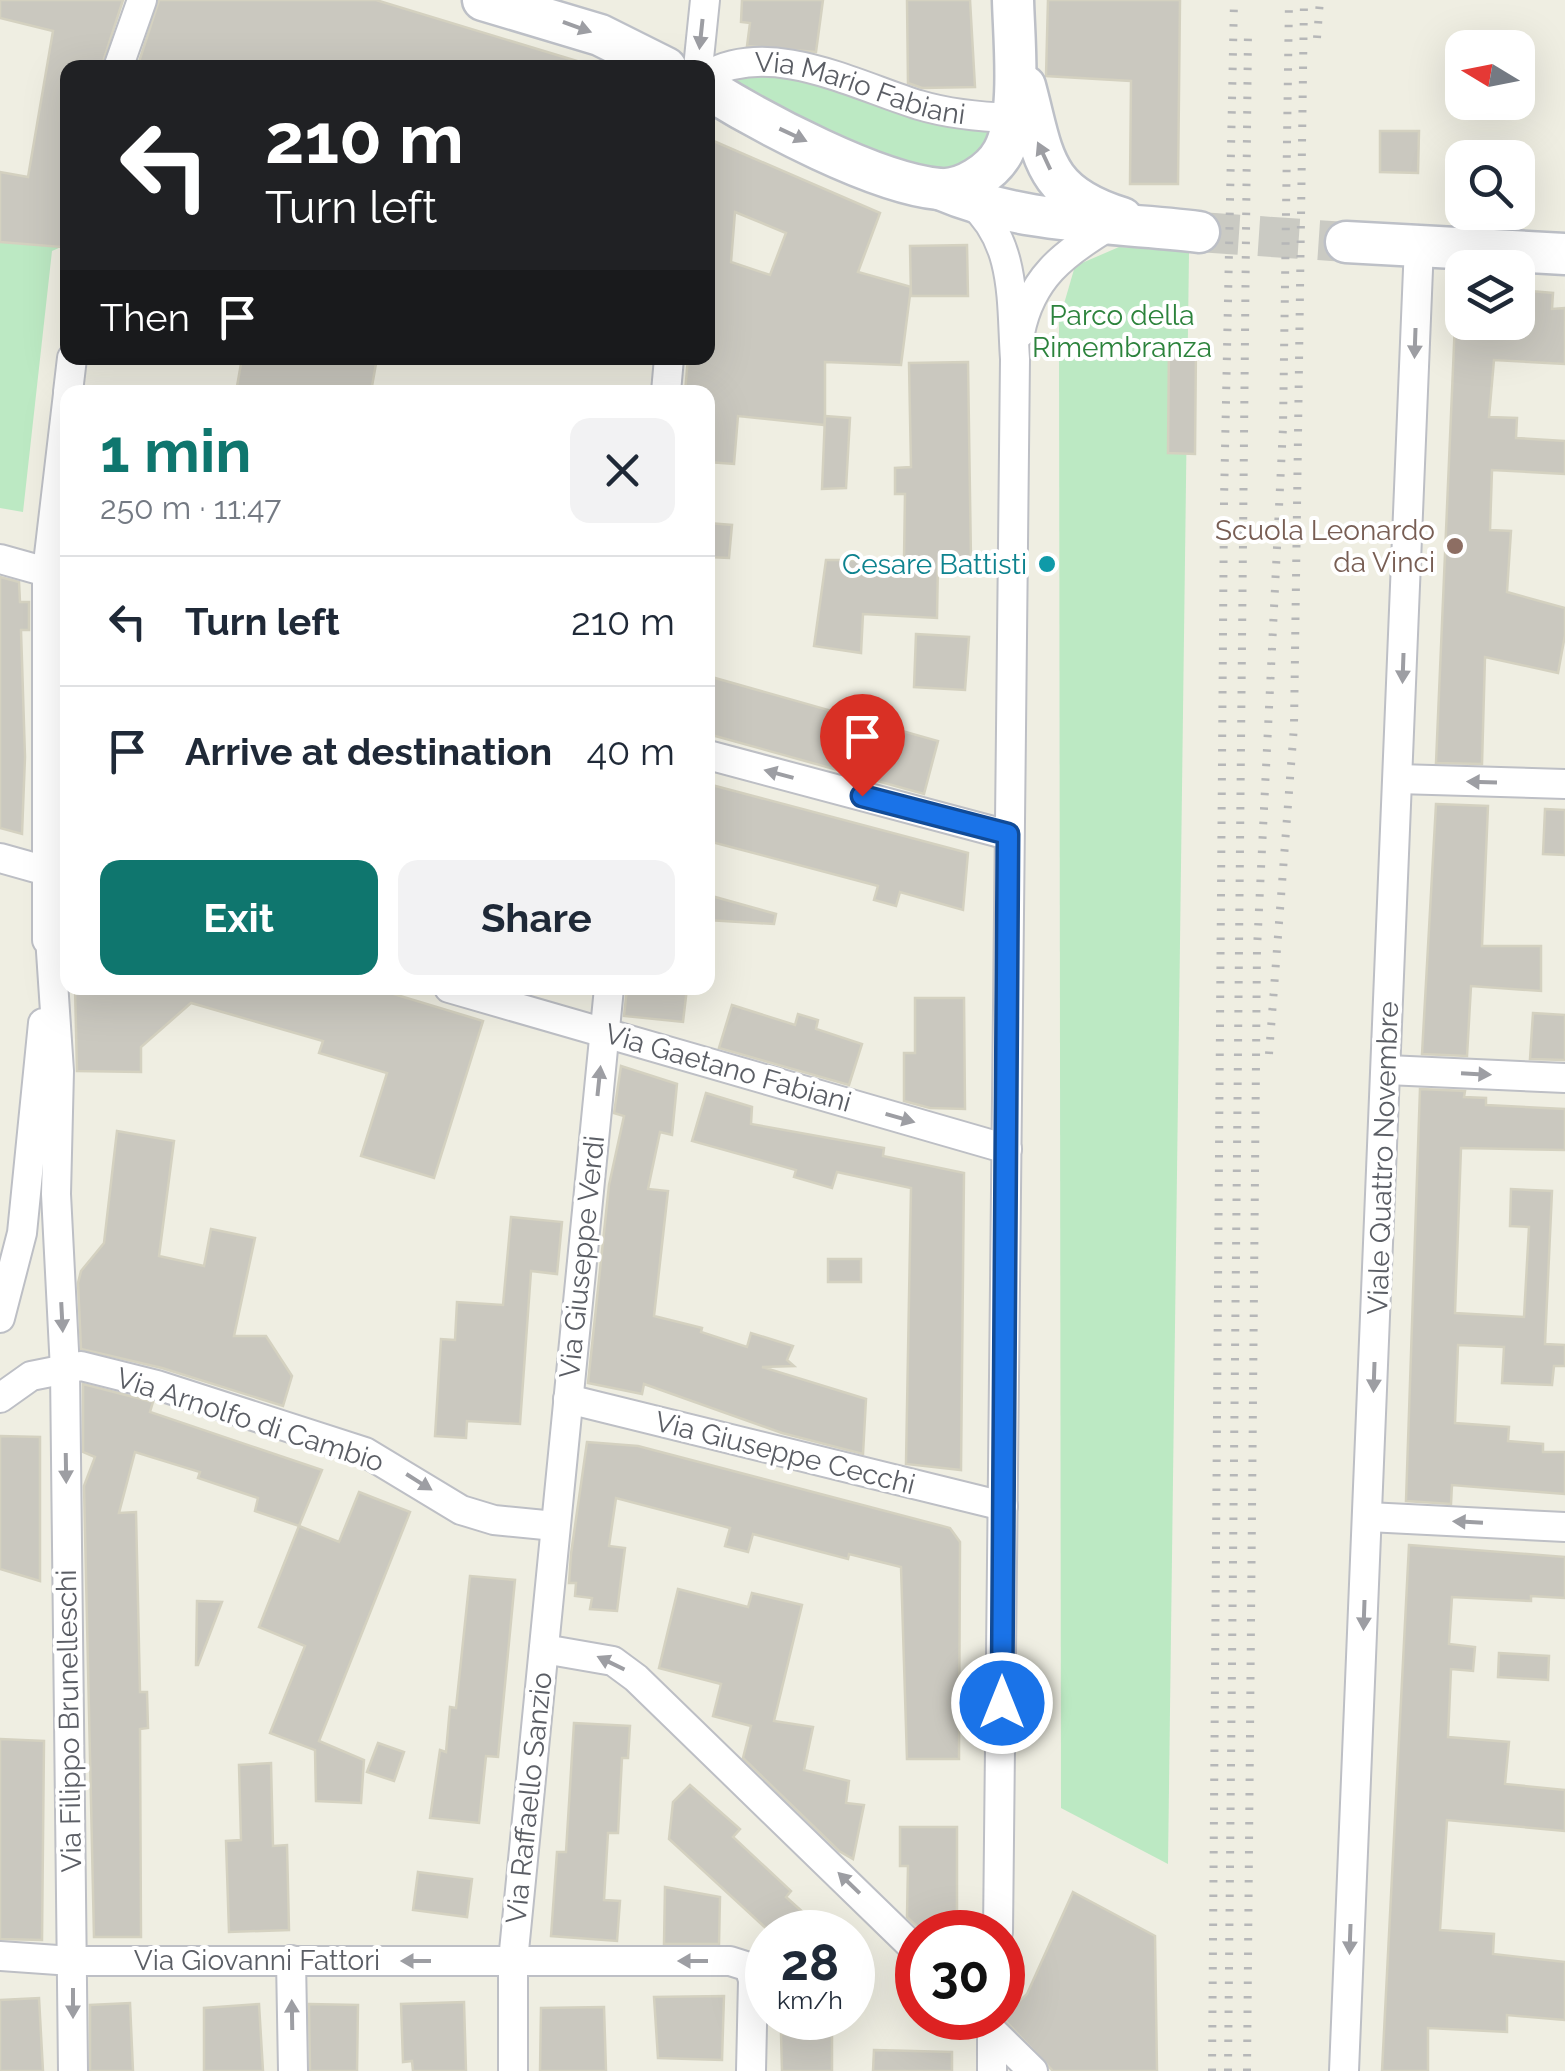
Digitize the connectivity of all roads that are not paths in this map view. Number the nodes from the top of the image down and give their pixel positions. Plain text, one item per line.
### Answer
1 (142, 0) edge
2 (483, 0) edge
3 (705, 0) edge
4 (1014, 0) edge
5 (1015, 50) junction
6 (121, 60) edge
7 (650, 60) edge
8 (699, 60) edge
9 (715, 73) edge
10 (715, 93) edge
11 (1012, 118) junction
12 (944, 192) junction
13 (1109, 226) junction
14 (1150, 226) junction
15 (1199, 232) tunnel mouth
16 (1346, 242) tunnel mouth
17 (1418, 245) junction
18 (1565, 254) edge
19 (1015, 359) junction
20 (60, 539) edge
21 (0, 559) edge
22 (58, 575) edge
23 (715, 756) edge
24 (1398, 780) junction
25 (1565, 784) edge
26 (1008, 834) junction
27 (0, 858) edge
28 (57, 874) edge
29 (48, 922) junction
30 (473, 995) edge
31 (608, 995) edge
32 (42, 1028) junction
33 (604, 1033) junction
34 (1387, 1070) junction
35 (1565, 1078) edge
36 (1007, 1148) junction
37 (56, 1194) junction
38 (16, 1224) edge
39 (58, 1249) junction
40 (0, 1318) edge
41 (64, 1370) junction
42 (0, 1398) edge
43 (568, 1399) junction
44 (1003, 1506) junction
45 (1368, 1517) junction
46 (555, 1526) junction
47 (1565, 1527) edge
48 (544, 1648) junction
49 (998, 1910) edge
50 (895, 1930) edge
51 (0, 1956) edge
52 (72, 1960) junction
53 (291, 1960) junction
54 (513, 1961) junction
55 (988, 2040) edge
56 (1001, 2040) edge
57 (73, 2071) edge
58 (293, 2071) edge
59 (513, 2071) edge
60 (751, 2071) edge
61 (992, 2071) edge
62 (1033, 2071) edge
63 (1344, 2071) edge

1 - 6 street
2 -> 7 main road
3 -> 8 street
4 - 5 main road
5 - 11 main road
14 -> 5 main road
9 - 11 street, Via Mario Fabiani
10 -> 12 main road, Via Mario Fabiani
11 - 12 main road
12 - 13 main road, Via Mario Fabiani
12 - 19 street
13 - 14 main road, Via Mario Fabiani
13 - 19 street
14 - 15 main road
16 - 17 main road
17 - 18 main road
17 -> 24 street, Viale Quattro Novembre
19 - 26 street
20 - 22 street
21 - 22 street
22 - 28 street
26 -> 23 street
25 -> 24 street
24 - 34 street, Viale Quattro Novembre
26 - 36 street
27 - 28 street
28 - 29 street
29 - 32 street
29 - 37 street
30 - 33 street, Via Gaetano Fabiani
31 - 33 street, Via Giuseppe Verdi
32 - 37 street
32 - 38 street
33 -> 36 street, Via Gaetano Fabiani
43 -> 33 street, Via Giuseppe Verdi
34 -> 35 street
34 -> 45 street, Viale Quattro Novembre
36 - 44 street
37 - 38 street
37 - 39 street, Via Filippo Brunelleschi
38 - 39 street
38 - 40 street
39 -> 41 street, Via Filippo Brunelleschi
41 - 42 street, Via Arnolfo di Cambio
41 -> 46 street, Via Arnolfo di Cambio
41 -> 52 street, Via Filippo Brunelleschi
43 - 44 street, Via Giuseppe Cecchi
43 - 46 street, Via Giuseppe Verdi
44 - 49 street
47 -> 45 street
45 -> 63 street, Viale Quattro Novembre
46 - 48 street, Via Raffaello Sanzio
50 -> 48 street
48 - 54 street, Via Raffaello Sanzio
51 - 52 street, Via Giovanni Fattori
52 - 53 street, Via Giovanni Fattori
52 -> 57 street, Via Filippo Brunelleschi
54 -> 53 street, Via Giovanni Fattori
58 -> 53 street
54 - 59 street, Via Raffaello Sanzio
60 -> 54 street, Via Giovanni Fattori
55 - 61 street
56 - 62 street

